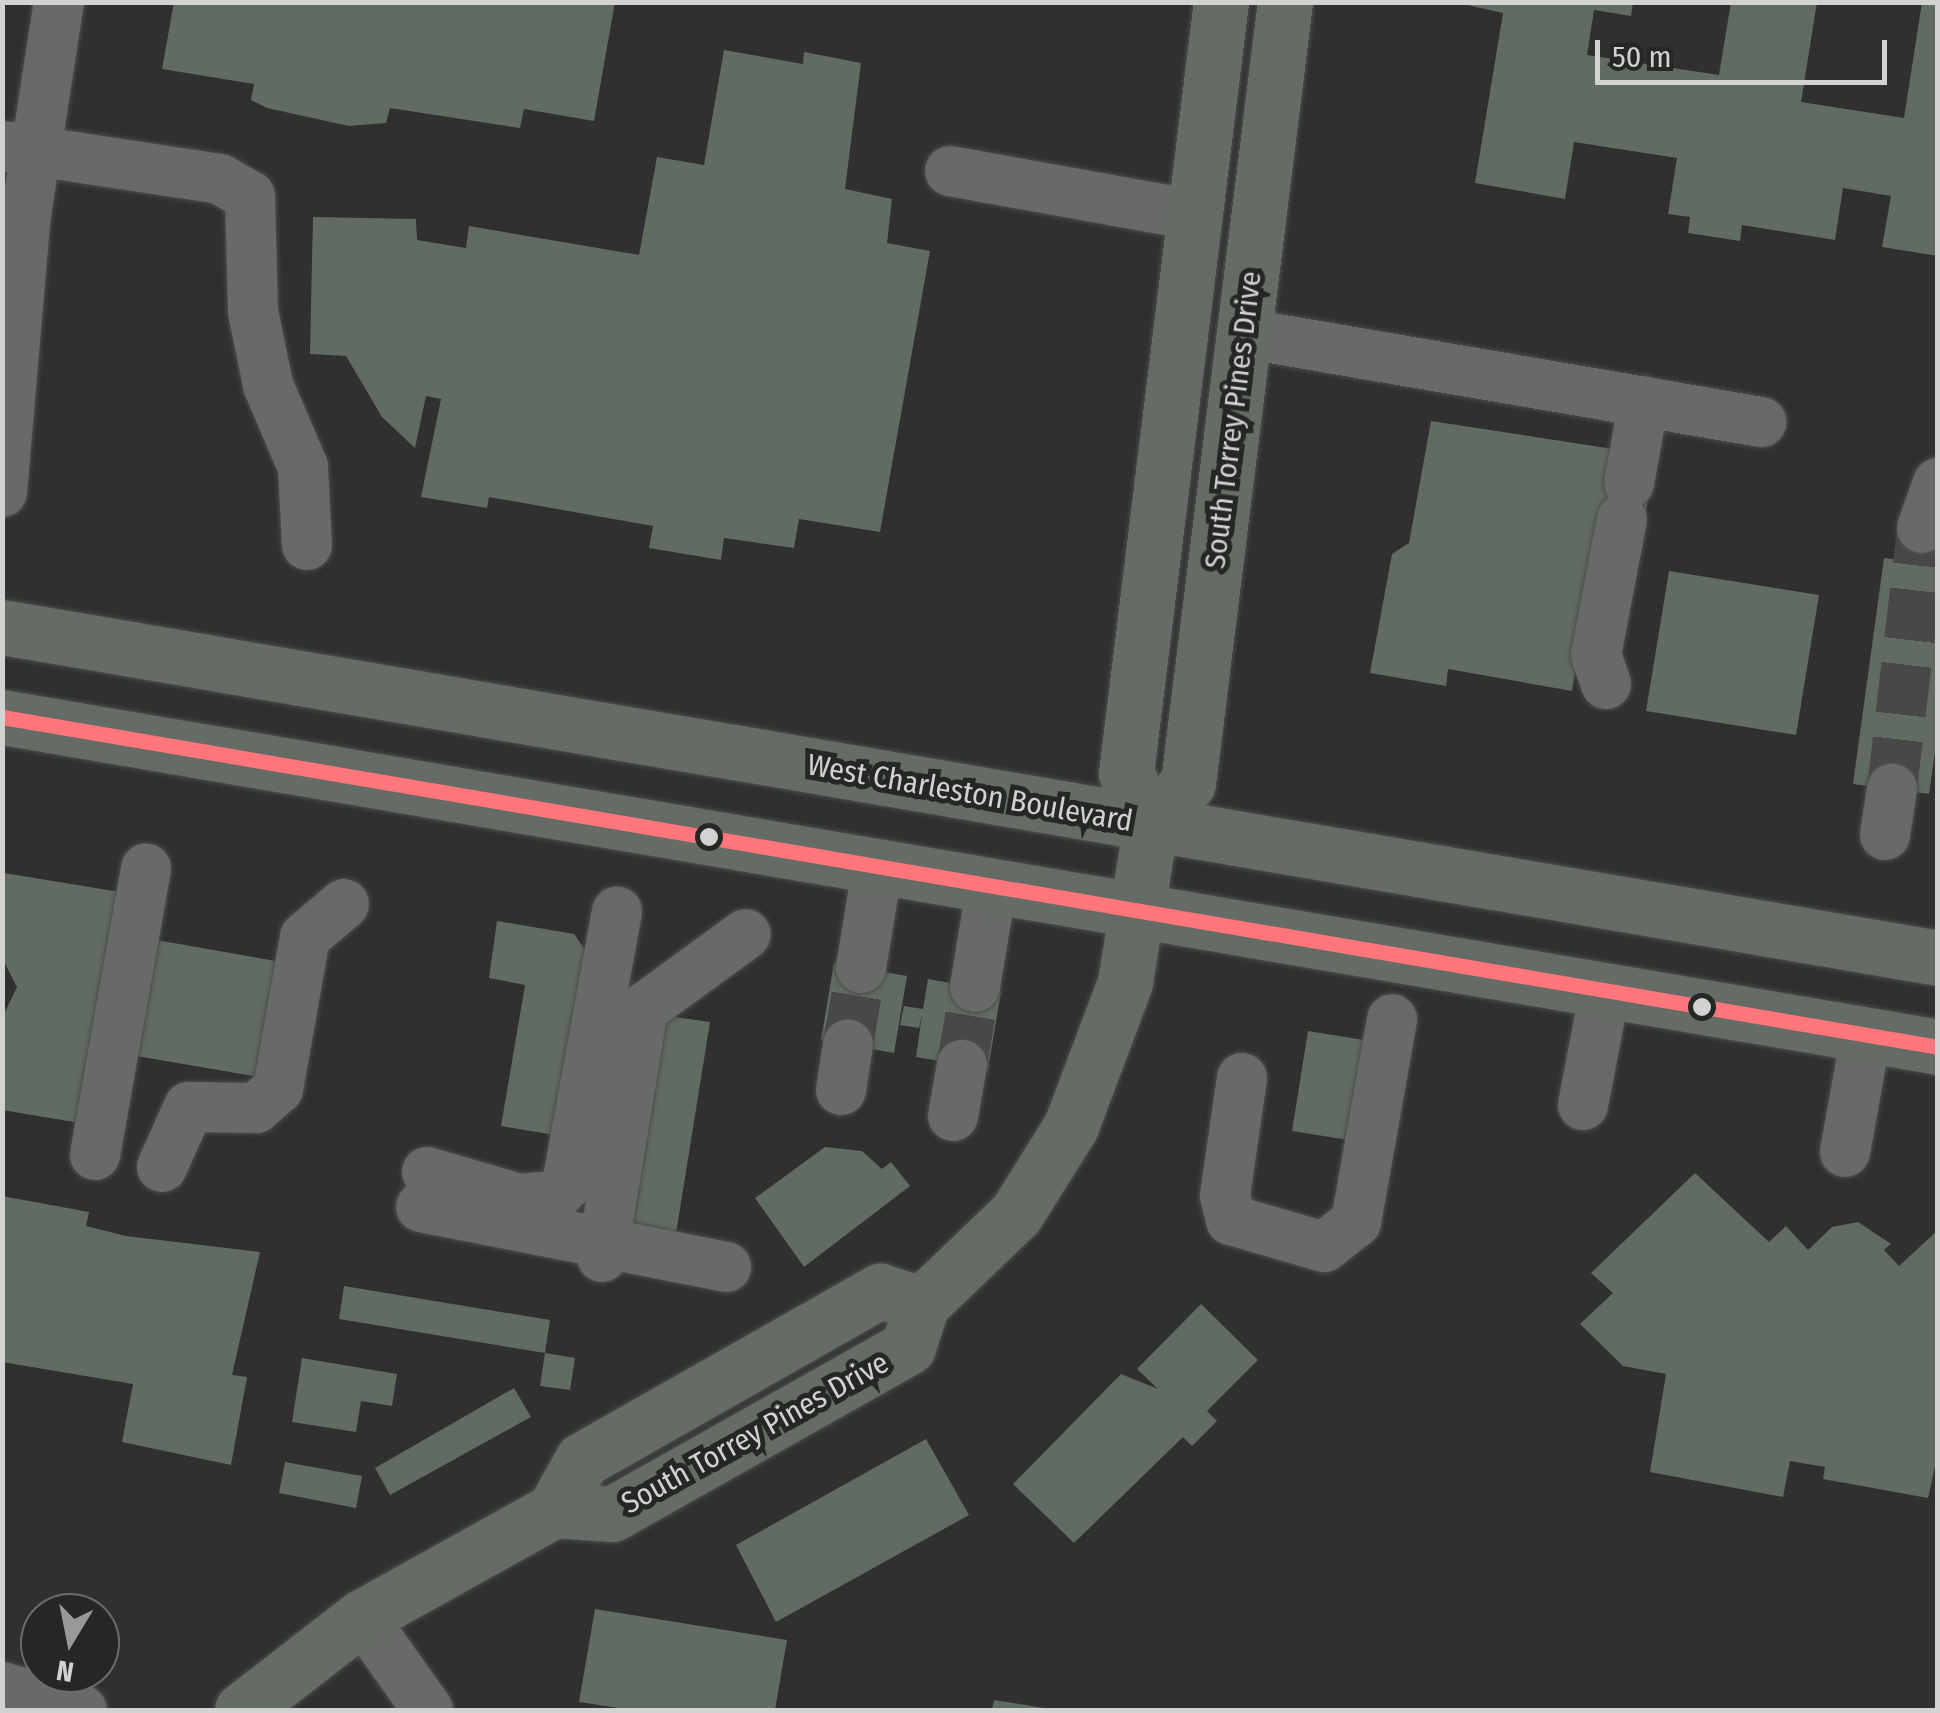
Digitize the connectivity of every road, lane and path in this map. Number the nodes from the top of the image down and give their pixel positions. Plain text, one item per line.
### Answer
1 (59, 2) edge
2 (1221, 2) edge
3 (1285, 2) edge
4 (1214, 63) junction
5 (19, 149) edge
6 (950, 171) dead end
7 (1194, 215) junction
8 (1242, 333) junction
9 (1644, 402) junction
10 (1761, 422) dead end
11 (2, 492) edge
12 (307, 545) dead end
13 (2, 628) edge
14 (1606, 684) dead end
15 (2, 717) edge
16 (1152, 824) junction
17 (878, 864) junction
18 (146, 868) dead end
19 (992, 884) junction
20 (344, 904) dead end
21 (1137, 911) junction
22 (617, 912) dead end
23 (746, 934) dead end
24 (1938, 958) edge
25 (861, 968) tunnel mouth
26 (975, 987) tunnel mouth
27 (1606, 991) junction
28 (1938, 1012) edge
29 (1392, 1019) dead end
30 (1866, 1035) junction
31 (1938, 1048) edge
32 (962, 1065) tunnel mouth
33 (1242, 1078) dead end
34 (1583, 1105) dead end
35 (953, 1116) dead end
36 (1845, 1152) dead end
37 (95, 1155) dead end
38 (162, 1166) dead end
39 (603, 1248) junction
40 (726, 1267) dead end
41 (922, 1304) junction
42 (806, 1333) junction
43 (657, 1489) junction
44 (554, 1510) junction
45 (362, 1617) junction
46 (2, 1688) edge
47 (82, 1710) edge
48 (242, 1710) edge
49 (428, 1710) edge

1 - 5 street
2 - 4 main road
3 - 8 main road, South Torrey Pines Drive
4 - 7 main road
4 - 8 main road
5 - 11 street
5 - 12 street
6 - 7 street
7 - 16 main road
8 - 9 street
8 - 16 main road, South Torrey Pines Drive
9 - 10 street
9 - 14 street
13 - 16 main road, West Charleston Boulevard
15 - 17 main road
16 - 21 main road, South Torrey Pines Drive
16 - 24 main road, West Charleston Boulevard
17 - 19 main road
17 - 25 street
18 - 37 street
19 - 21 main road
19 - 26 street
20 - 38 street
21 - 27 main road
21 - 41 main road, South Torrey Pines Drive
22 - 39 street
23 - 39 street
27 - 30 main road
27 - 34 street
28 - 30 main road
29 - 33 street
30 - 31 main road
30 - 36 street
32 - 35 street
39 - 40 street
41 - 42 main road, South Torrey Pines Drive
41 - 43 main road, South Torrey Pines Drive
42 - 43 main road
42 - 44 main road, South Torrey Pines Drive
43 - 44 main road, South Torrey Pines Drive
44 - 45 main road
45 - 48 main road
45 - 49 street
46 - 47 street

